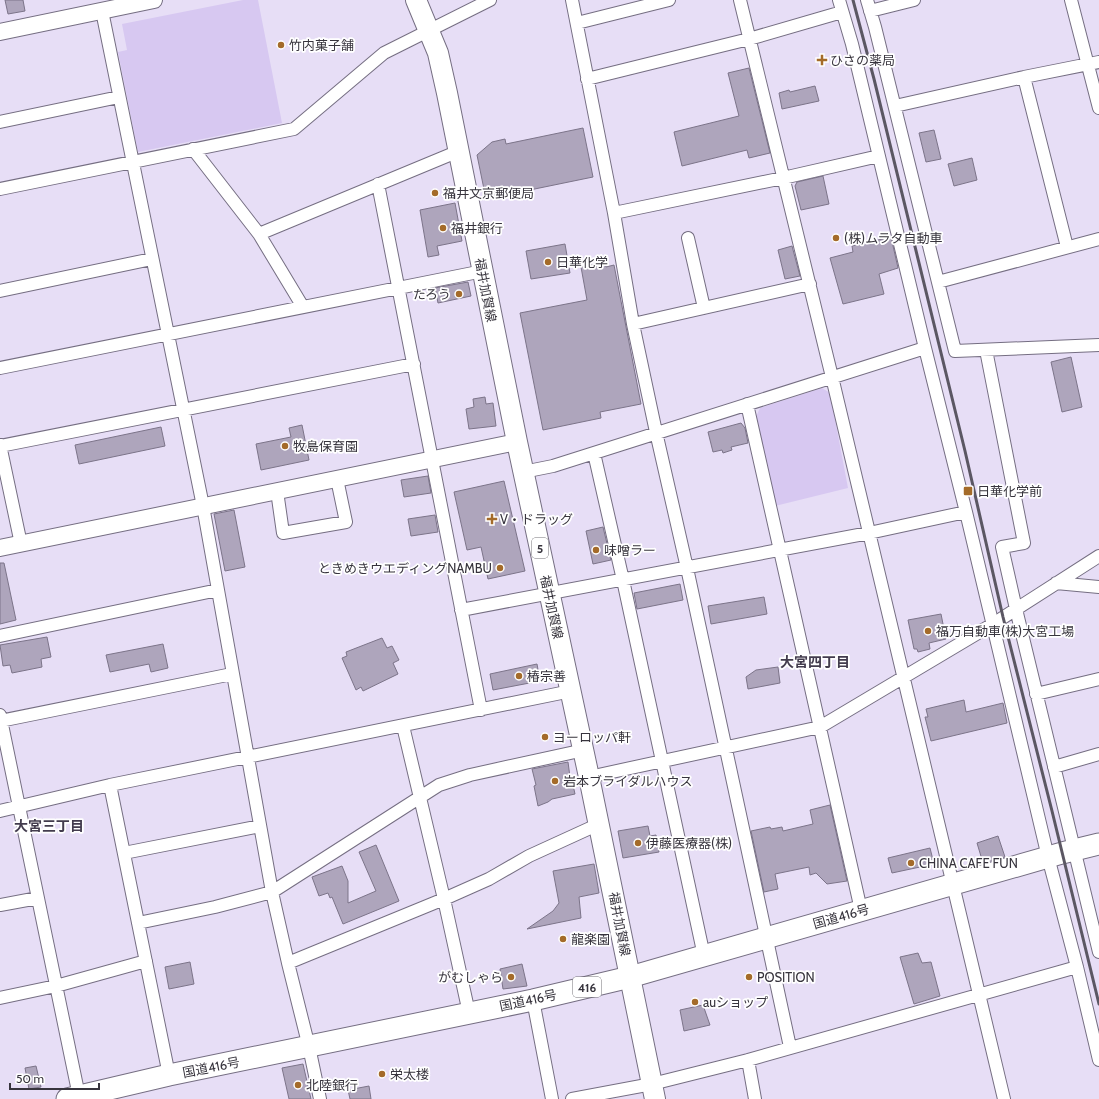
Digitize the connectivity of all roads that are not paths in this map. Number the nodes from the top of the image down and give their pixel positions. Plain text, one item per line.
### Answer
1 (154, 0) edge
2 (416, 0) edge
3 (490, 0) edge
4 (572, 0) edge
5 (669, 0) edge
6 (740, 0) edge
7 (839, 0) edge
8 (914, 0) edge
9 (1071, 0) edge
10 (869, 5) edge
11 (102, 11) junction
12 (842, 12) junction
13 (577, 23) junction
14 (429, 31) junction
15 (0, 32) edge
16 (749, 39) junction
17 (1093, 64) edge
18 (1024, 77) junction
19 (587, 79) junction
20 (119, 97) junction
21 (895, 106) junction
22 (1099, 108) edge
23 (0, 122) edge
24 (193, 149) junction
25 (459, 151) junction
26 (879, 156) junction
27 (133, 162) junction
28 (784, 178) junction
29 (378, 184) junction
30 (0, 189) edge
31 (614, 213) junction
32 (259, 234) junction
33 (688, 238) dead end
34 (1099, 239) edge
35 (1067, 247) junction
36 (152, 260) junction
37 (483, 271) junction
38 (938, 282) junction
39 (810, 284) junction
40 (399, 287) junction
41 (0, 292) edge
42 (303, 307) junction
43 (704, 308) junction
44 (633, 324) junction
45 (168, 334) junction
46 (1099, 345) edge
47 (925, 348) junction
48 (986, 350) junction
49 (414, 364) junction
50 (0, 368) edge
51 (832, 377) junction
52 (746, 404) junction
53 (183, 409) junction
54 (656, 432) junction
55 (517, 442) junction
56 (0, 445) edge
57 (594, 453) junction
58 (432, 459) junction
59 (524, 472) junction
60 (337, 479) junction
61 (277, 491) junction
62 (203, 506) junction
63 (966, 512) junction
64 (869, 533) junction
65 (21, 544) junction
66 (0, 548) edge
67 (780, 550) junction
68 (1099, 556) edge
69 (687, 568) junction
70 (623, 580) junction
71 (1056, 583) junction
72 (1099, 586) edge
73 (218, 590) junction
74 (550, 593) junction
75 (1016, 609) junction
76 (461, 610) junction
77 (993, 624) junction
78 (0, 636) edge
79 (232, 674) junction
80 (904, 677) junction
81 (1099, 679) edge
82 (571, 691) junction
83 (1036, 694) junction
84 (481, 710) junction
85 (0, 719) edge
86 (403, 726) junction
87 (820, 727) junction
88 (726, 748) junction
89 (584, 750) junction
90 (1099, 754) edge
91 (247, 757) junction
92 (662, 761) junction
93 (1054, 767) junction
94 (590, 777) junction
95 (110, 785) junction
96 (420, 797) junction
97 (18, 808) junction
98 (0, 811) edge
99 (599, 824) junction
100 (260, 826) junction
101 (1099, 844) edge
102 (1074, 850) junction
103 (124, 853) junction
104 (1048, 857) junction
105 (953, 884) junction
106 (272, 892) junction
107 (38, 898) junction
108 (444, 899) junction
109 (0, 904) edge
110 (861, 910) junction
111 (138, 923) junction
112 (1096, 930) edge
113 (766, 937) junction
114 (1099, 952) edge
115 (704, 956) junction
116 (146, 961) junction
117 (288, 963) junction
118 (1077, 967) junction
119 (630, 976) junction
120 (56, 986) junction
121 (979, 994) junction
122 (0, 998) edge
123 (533, 1000) junction
124 (469, 1013) junction
125 (309, 1047) junction
126 (790, 1047) junction
127 (748, 1060) junction
128 (1099, 1060) edge
129 (170, 1075) junction
130 (653, 1091) edge
131 (122, 1093) edge
132 (73, 1098) edge
133 (320, 1099) edge
134 (552, 1099) edge
135 (572, 1099) edge
136 (755, 1099) edge
137 (1004, 1099) edge

1 - 11 street
2 - 14 main road, 福井加賀線 / 5
3 - 14 street
4 - 13 street
5 - 13 street
6 - 16 street
7 - 12 street
8 - 10 street
9 - 17 street
10 - 21 street
11 - 15 street
11 - 20 street
12 - 16 street
12 - 26 street
13 - 19 street
14 - 24 street
14 - 25 main road, 福井加賀線 / 5
16 - 19 street
16 - 28 street
17 - 18 street
17 - 22 street
18 - 21 street
18 - 35 street
19 - 31 street
20 - 23 street
20 - 27 street
21 - 38 street
24 - 27 street
24 - 32 street
25 - 29 street
25 - 37 main road, 福井加賀線 / 5
26 - 28 street
26 - 47 street
27 - 30 street
27 - 36 street
28 - 31 street
28 - 39 street
29 - 32 street
29 - 40 street
31 - 44 street
32 - 42 street
33 - 43 street
34 - 35 street
35 - 38 street
36 - 41 street
36 - 45 street
37 - 40 street
37 - 55 main road, 福井加賀線 / 5
38 - 48 street
39 - 43 street
39 - 51 street
40 - 42 street
40 - 49 street
42 - 45 street
43 - 44 street
44 - 54 street
45 - 50 street
45 - 53 street
46 - 48 street
47 - 51 street
47 - 63 street
48 - 75 street
49 - 53 street
49 - 58 street
51 - 52 street
51 - 64 street
52 - 54 street
52 - 67 street
53 - 56 street
53 - 62 street
54 - 57 street
54 - 69 street
55 - 58 street
55 - 59 main road, 福井加賀線 / 5
56 - 65 street
57 - 59 street
57 - 70 street
58 - 60 street
58 - 76 street
59 - 74 main road, 福井加賀線 / 5
60 - 61 street
60 - 61 street
61 - 62 street
62 - 65 street
62 - 73 street
63 - 64 street
63 - 77 street
64 - 67 street
64 - 80 street
65 - 66 street
67 - 69 street
67 - 87 street
68 - 71 street
69 - 70 street
69 - 88 street
70 - 74 street
70 - 92 street
71 - 72 street
71 - 75 street
73 - 78 street
73 - 79 street
74 - 76 street
74 - 82 main road, 福井加賀線 / 5
75 - 77 street
75 - 83 street
76 - 84 street
77 - 80 street
77 - 104 street
79 - 85 street
79 - 91 street
80 - 87 street
80 - 105 street
81 - 83 street
82 - 84 street
82 - 89 main road, 福井加賀線 / 5
83 - 93 street
84 - 86 street
85 - 97 street
86 - 91 street
86 - 96 street
87 - 88 street
87 - 110 street
88 - 92 street
88 - 113 street
89 - 94 main road, 福井加賀線 / 5
89 - 96 street
90 - 93 street
91 - 95 street
91 - 100 street
92 - 94 street
92 - 115 street
93 - 102 street
94 - 99 main road, 福井加賀線 / 5
95 - 97 street
95 - 103 street
96 - 106 street
96 - 108 street
97 - 98 street
97 - 107 street
99 - 108 street
99 - 119 main road, 福井加賀線 / 5
100 - 103 street
100 - 106 street
101 - 102 highway, 国道416号 / 416
102 - 104 highway, 国道416号 / 416
102 - 112 street
103 - 111 street
104 - 105 highway, 国道416号 / 416
104 - 118 street
105 - 110 highway, 国道416号 / 416
105 - 121 street
106 - 111 street
106 - 117 street
107 - 109 street
107 - 120 street
108 - 117 street
108 - 124 street
110 - 113 highway, 国道416号 / 416
111 - 116 street
112 - 114 street
113 - 115 highway, 国道416号 / 416
113 - 126 street
115 - 119 highway, 国道416号 / 416
116 - 120 street
116 - 129 street
117 - 125 street
118 - 121 street
118 - 128 street
119 - 123 highway, 国道416号 / 416
119 - 130 main road, 福井加賀線 / 5
120 - 122 street
120 - 132 street
121 - 126 street
121 - 137 street
123 - 124 highway, 国道416号 / 416
123 - 134 street
124 - 125 highway, 国道416号 / 416
125 - 129 highway, 国道416号 / 416
125 - 133 street
126 - 127 street
127 - 130 street
127 - 136 street
129 - 131 highway, 国道416号 / 416
130 - 135 street
131 - 132 highway, 国道416号 / 416

